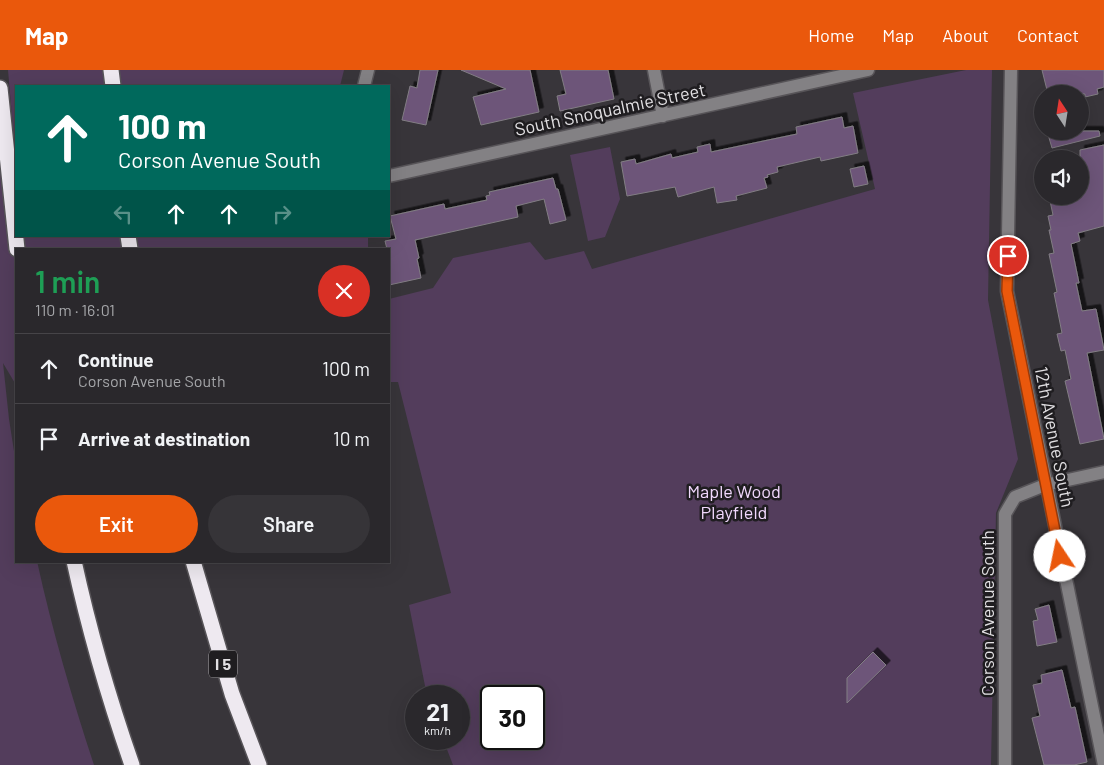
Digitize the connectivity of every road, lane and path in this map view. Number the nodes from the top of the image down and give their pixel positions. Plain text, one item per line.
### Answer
1 (111, 70) edge
2 (368, 70) edge
3 (654, 70) edge
4 (868, 70) edge
5 (1011, 70) edge
6 (113, 85) edge
7 (364, 85) edge
8 (0, 88) edge
9 (663, 116) junction
10 (390, 176) edge
11 (15, 225) edge
12 (1104, 472) edge
13 (1046, 484) junction
14 (74, 563) edge
15 (194, 563) edge
16 (132, 765) edge
17 (259, 765) edge
18 (1005, 765) edge
19 (1104, 765) edge

1 - 6 highway
2 - 7 street
3 - 9 street
4 - 9 street, South Snoqualmie Street
5 - 13 street, 12th Avenue South
8 - 11 highway
9 - 10 street, South Snoqualmie Street
12 - 13 street, Corson Avenue South
13 - 18 street, Corson Avenue South
13 - 19 street, 12th Avenue South
14 - 16 highway
15 - 17 highway, I 5

